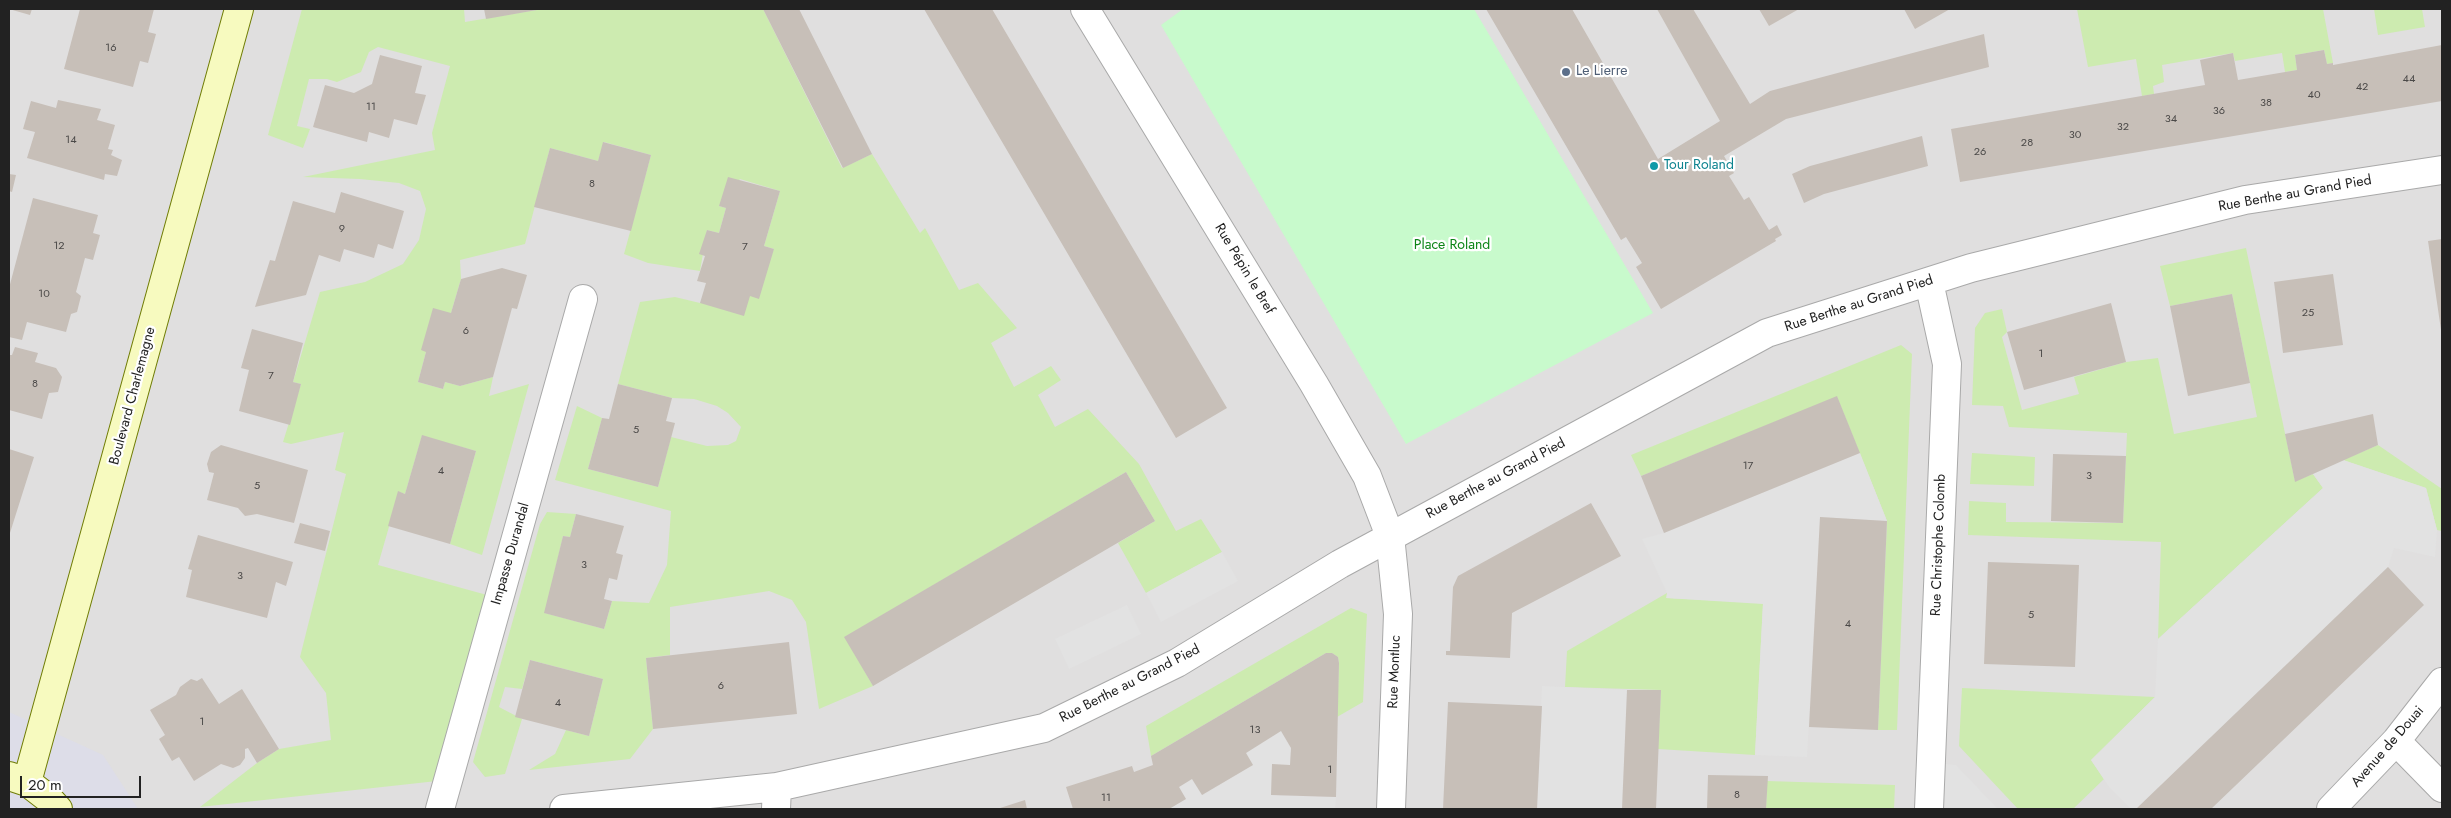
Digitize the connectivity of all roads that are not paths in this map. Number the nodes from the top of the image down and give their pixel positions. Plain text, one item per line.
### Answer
1 (240, 9) edge
2 (1085, 9) edge
3 (2442, 170) edge
4 (1929, 282) junction
5 (583, 299) dead end
6 (1390, 536) junction
7 (2442, 682) edge
8 (2396, 741) junction
9 (18, 779) edge
10 (2442, 788) edge
11 (776, 798) edge
12 (58, 809) edge
13 (440, 809) edge
14 (564, 809) edge
15 (1391, 809) edge
16 (1929, 809) edge
17 (2331, 809) edge

1 - 9 street, Boulevard Charlemagne
2 - 6 street, Rue Pépin le Bref
3 - 4 street, Rue Berthe au Grand Pied
4 - 6 street, Rue Berthe au Grand Pied
4 - 16 street, Rue Christophe Colomb
5 - 13 street, Impasse Durandal
6 - 11 street, Rue Berthe au Grand Pied
6 - 15 street, Rue Montluc
7 - 8 street, Avenue de Douai
8 - 10 street
8 - 17 street, Avenue de Douai
9 - 12 street
11 - 14 street, Rue Berthe au Grand Pied

